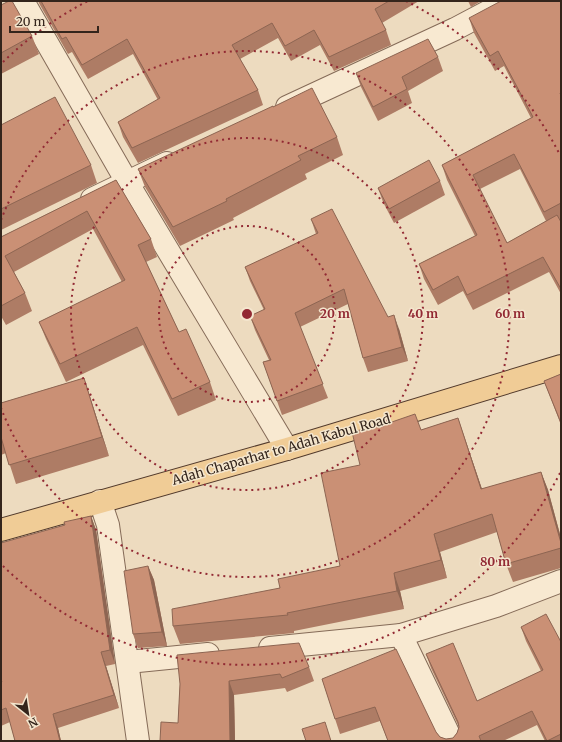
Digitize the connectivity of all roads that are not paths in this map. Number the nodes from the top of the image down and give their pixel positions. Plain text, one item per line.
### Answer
1 (23, 1) edge
2 (508, 1) edge
3 (270, 115) edge
4 (184, 155) edge
5 (127, 182) junction
6 (78, 206) edge
7 (561, 366) edge
8 (287, 449) junction
9 (100, 501) junction
10 (1, 530) edge
11 (561, 581) edge
12 (401, 635) junction
13 (253, 650) edge
14 (230, 652) edge
15 (128, 662) junction
16 (138, 741) edge
17 (452, 741) edge

1 - 5 street
2 - 3 street
4 - 5 street
5 - 6 street
5 - 8 street
7 - 8 main road, Adah Chaparhar to Adah Kabul Road
8 - 9 main road, Adah Chaparhar to Adah Kabul Road
9 - 10 main road, Adah Chaparhar to Adah Kabul Road
9 - 15 street
11 - 12 street
12 - 13 street
12 - 17 street
14 - 15 street
15 - 16 street

